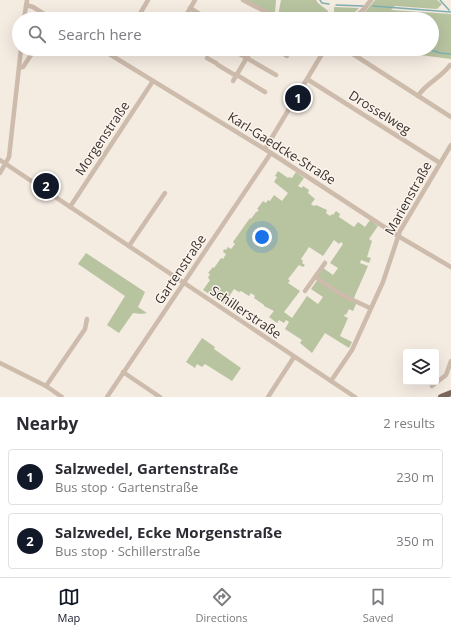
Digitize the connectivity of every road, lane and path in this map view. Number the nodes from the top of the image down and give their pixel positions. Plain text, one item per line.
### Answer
1 (141, 0) edge
2 (195, 0) edge
3 (243, 0) edge
4 (371, 0) edge
5 (147, 2) edge
6 (27, 3) edge
7 (190, 8) junction
8 (40, 12) edge
9 (141, 12) edge
10 (188, 12) edge
11 (197, 12) edge
12 (263, 12) edge
13 (360, 12) edge
14 (20, 56) edge
15 (30, 56) edge
16 (112, 56) edge
17 (243, 56) edge
18 (321, 56) edge
19 (357, 56) edge
20 (208, 58) dead end
21 (247, 58) junction
22 (450, 66) edge
23 (19, 68) junction
24 (237, 75) junction
25 (276, 75) dead end
26 (307, 79) junction
27 (153, 81) junction
28 (233, 81) dead end
29 (265, 92) dead end
30 (418, 96) junction
31 (451, 117) edge
32 (451, 145) edge
33 (265, 149) junction
34 (271, 153) junction
35 (0, 160) edge
36 (440, 163) junction
37 (6, 164) junction
38 (0, 173) edge
39 (165, 193) dead end
40 (70, 207) junction
41 (398, 236) junction
42 (129, 246) junction
43 (325, 263) dead end
44 (451, 266) edge
45 (315, 277) junction
46 (184, 283) junction
47 (305, 291) dead end
48 (370, 308) junction
49 (87, 319) dead end
50 (294, 357) junction
51 (451, 361) edge
52 (0, 363) edge
53 (123, 372) junction
54 (331, 381) junction
55 (46, 386) junction
56 (432, 386) dead end
57 (451, 393) edge
58 (353, 396) edge
59 (62, 397) edge
60 (107, 397) edge
61 (160, 397) edge
62 (268, 397) edge
63 (440, 397) edge

1 - 5 street
2 - 7 street
3 - 12 street
4 - 13 street
5 - 9 street
6 - 8 street
7 - 10 street
7 - 11 street
14 - 23 street
15 - 23 street
16 - 27 street, Karl-Gaedcke-Straße
17 - 21 street
18 - 26 street
19 - 30 street
20 - 24 street
21 - 24 street
21 - 25 street
22 - 30 street
23 - 37 street
24 - 28 street
24 - 29 street
26 - 33 street
26 - 36 street, Drosselweg
27 - 33 street, Karl-Gaedcke-Straße
27 - 40 street, Morgenstraße
30 - 31 street
32 - 36 street, Marienstraße
33 - 34 street, Karl-Gaedcke-Straße
34 - 41 street, Karl-Gaedcke-Straße
34 - 46 street, Gartenstraße
35 - 37 street, Schillerstraße
36 - 41 street, Marienstraße
37 - 38 street
37 - 40 street, Schillerstraße
39 - 42 street
40 - 42 street, Schillerstraße
41 - 44 street, Karl-Gaedcke-Straße
41 - 48 street, Marienstraße
42 - 46 street, Schillerstraße
43 - 45 street
45 - 47 street
45 - 48 street
46 - 50 street, Schillerstraße
46 - 53 street, Gartenstraße
48 - 54 street, Marienstraße
49 - 55 street
50 - 54 street, Schillerstraße
50 - 62 street
51 - 56 street
52 - 55 street
53 - 60 street, Gartenstraße
53 - 61 street
54 - 58 street, Schillerstraße
55 - 59 street
57 - 63 main road

